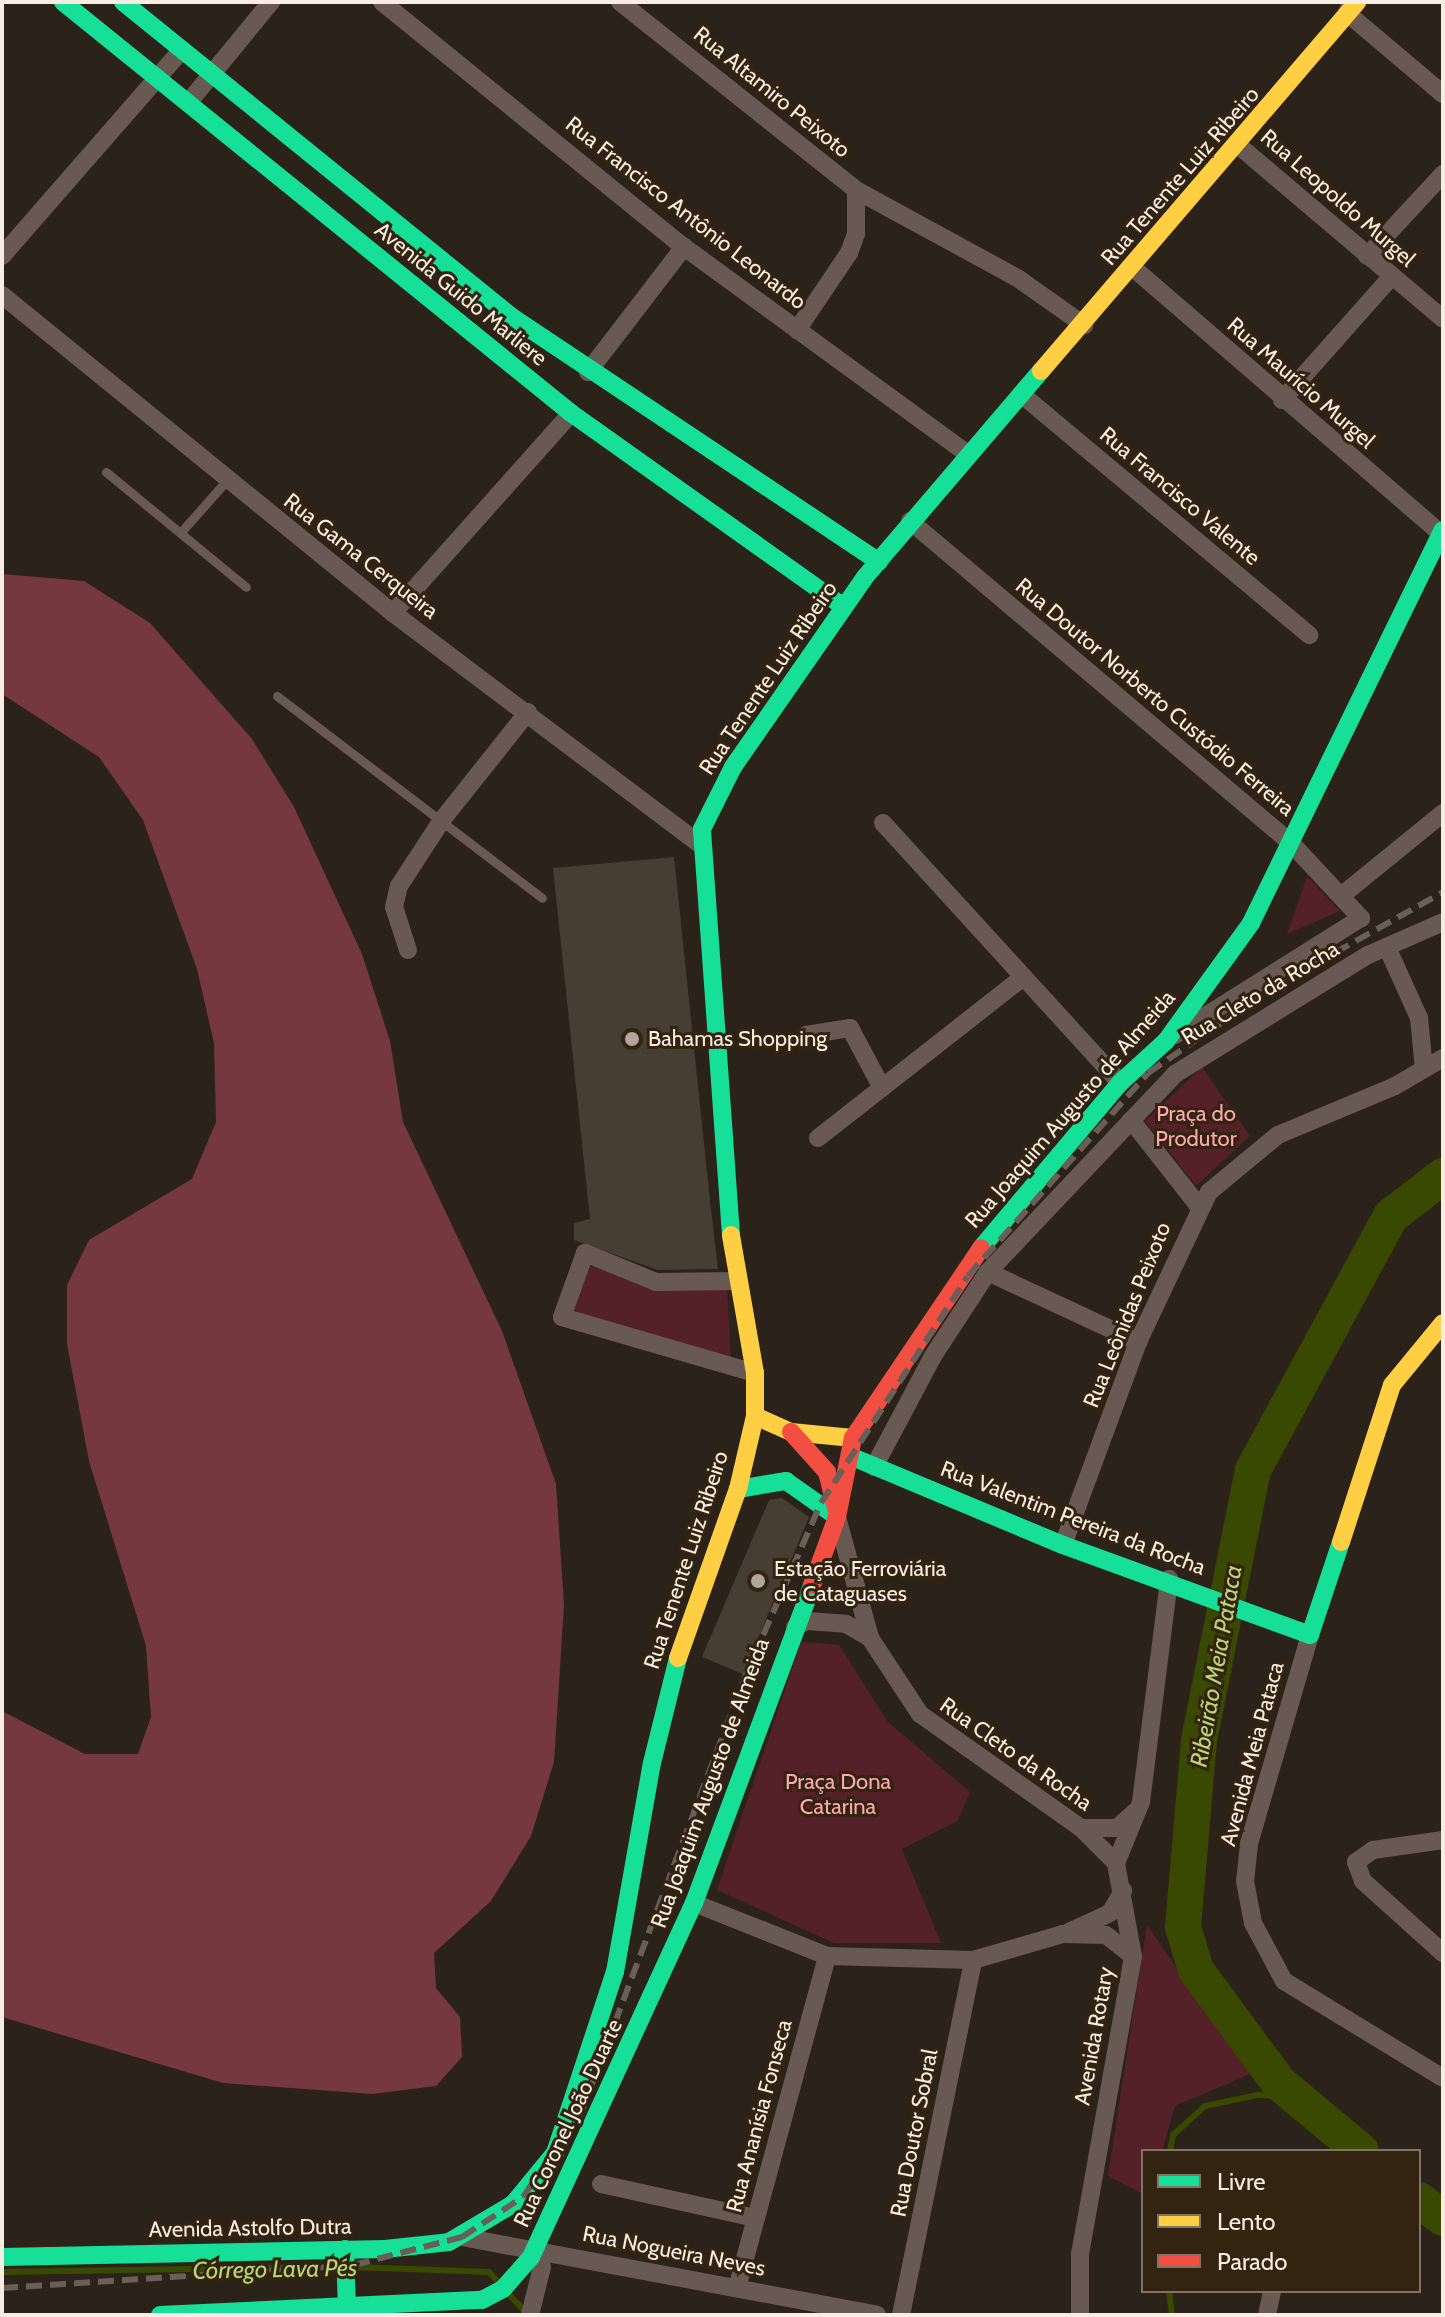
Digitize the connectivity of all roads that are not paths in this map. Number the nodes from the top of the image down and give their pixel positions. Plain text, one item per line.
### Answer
1 (63, 2) edge
2 (123, 2) edge
3 (271, 2) edge
4 (382, 2) edge
5 (620, 2) edge
6 (1352, 6) edge
7 (182, 50) junction
8 (211, 74) junction
9 (157, 80) junction
10 (1443, 94) edge
11 (188, 103) junction
12 (1238, 145) junction
13 (1443, 174) edge
14 (856, 190) junction
15 (684, 247) junction
16 (2, 256) edge
17 (1367, 256) junction
18 (1131, 266) junction
19 (1392, 276) junction
20 (2, 295) edge
21 (1443, 319) edge
22 (1084, 325) junction
23 (797, 330) junction
24 (588, 372) junction
25 (1021, 394) junction
26 (1282, 400) junction
27 (571, 413) junction
28 (967, 453) junction
29 (106, 472) dead end
30 (227, 480) junction
31 (910, 521) junction
32 (181, 532) junction
33 (1442, 537) edge
34 (879, 562) junction
35 (246, 587) dead end
36 (843, 606) junction
37 (393, 613) junction
38 (1309, 635) dead end
39 (277, 696) dead end
40 (528, 712) junction
41 (1443, 813) edge
42 (442, 820) junction
43 (883, 823) dead end
44 (1291, 843) junction
45 (699, 844) junction
46 (1341, 896) junction
47 (542, 898) dead end
48 (1443, 922) edge
49 (1387, 947) junction
50 (408, 950) dead end
51 (1023, 977) junction
52 (806, 1035) dead end
53 (1166, 1041) junction
54 (1443, 1058) edge
55 (1424, 1069) junction
56 (1120, 1083) junction
57 (882, 1088) junction
58 (1131, 1120) junction
59 (818, 1138) dead end
60 (1198, 1205) junction
61 (988, 1272) junction
62 (736, 1281) junction
63 (1443, 1323) edge
64 (1138, 1342) junction
65 (755, 1373) junction
66 (755, 1416) junction
67 (791, 1432) junction
68 (860, 1456) junction
69 (738, 1489) junction
70 (837, 1517) junction
71 (1063, 1545) junction
72 (1169, 1579) junction
73 (795, 1627) junction
74 (1310, 1635) junction
75 (870, 1638) junction
76 (1141, 1802) junction
77 (1081, 1828) junction
78 (1443, 1840) edge
79 (1116, 1863) junction
80 (1123, 1891) junction
81 (694, 1903) junction
82 (1063, 1934) junction
83 (1443, 1953) edge
84 (827, 1956) junction
85 (1133, 1956) junction
86 (973, 1960) junction
87 (615, 1972) joint
88 (654, 1994) joint
89 (1443, 2078) edge
90 (601, 2184) dead end
91 (755, 2218) junction
92 (494, 2219) joint
93 (462, 2237) junction
94 (345, 2249) junction
95 (2, 2257) edge
96 (529, 2258) junction
97 (737, 2288) junction
98 (1272, 2293) edge
99 (347, 2308) junction
100 (160, 2315) edge
101 (530, 2315) edge
102 (877, 2315) edge
103 (901, 2315) edge
104 (1080, 2315) edge
105 (1267, 2315) edge

1 - 9 main road, Avenida Guido Marliere
2 - 7 main road, Avenida Guido Marliere
3 - 8 street
4 - 15 street, Rua Francisco Antônio Leonardo
5 - 14 street, Rua Altamiro Peixoto
6 - 10 street
6 - 12 main road, Rua Tenente Luiz Ribeiro
7 - 8 main road, Avenida Guido Marliere
7 - 9 street
8 - 11 street
8 - 24 main road, Avenida Guido Marliere
9 - 11 main road, Avenida Guido Marliere
9 - 16 street
11 - 27 main road, Avenida Guido Marliere
12 - 17 street, Rua Leopoldo Murgel
12 - 18 main road, Rua Tenente Luiz Ribeiro
13 - 17 street
14 - 22 street, Rua Altamiro Peixoto
14 - 23 street
15 - 23 street, Rua Francisco Antônio Leonardo
15 - 24 street
17 - 19 street, Rua Leopoldo Murgel
18 - 22 main road, Rua Tenente Luiz Ribeiro
18 - 26 street, Rua Maurício Murgel
19 - 21 street, Rua Leopoldo Murgel
19 - 26 street
20 - 30 street, Rua Gama Cerqueira
22 - 25 main road, Rua Tenente Luiz Ribeiro
23 - 28 street, Rua Francisco Antônio Leonardo
24 - 34 main road, Avenida Guido Marliere
25 - 28 main road, Rua Tenente Luiz Ribeiro
25 - 38 street, Rua Francisco Valente
26 - 33 street, Rua Maurício Murgel
27 - 36 main road, Avenida Guido Marliere
27 - 37 street
28 - 31 main road, Rua Tenente Luiz Ribeiro
29 - 32 lane
30 - 32 lane
30 - 37 street, Rua Gama Cerqueira
31 - 34 main road, Rua Tenente Luiz Ribeiro
31 - 44 street, Rua Doutor Norberto Custódio Ferreira
32 - 35 lane
33 - 44 main road, Rua Joaquim Augusto de Almeida
34 - 36 main road, Rua Tenente Luiz Ribeiro
36 - 45 main road, Rua Tenente Luiz Ribeiro
37 - 40 street, Rua Gama Cerqueira
39 - 42 lane
40 - 42 street
40 - 45 street, Rua Gama Cerqueira
41 - 46 street
42 - 47 lane
42 - 50 street
43 - 51 street
44 - 46 street, Rua Doutor Norberto Custódio Ferreira
44 - 53 main road, Rua Joaquim Augusto de Almeida
45 - 62 main road, Rua Tenente Luiz Ribeiro
46 - 53 street, Rua Doutor Norberto Custódio Ferreira
48 - 49 street, Rua Cleto da Rocha
49 - 55 street
49 - 58 street, Rua Cleto da Rocha
51 - 56 street
51 - 57 street
52 - 57 street
53 - 56 main road, Rua Joaquim Augusto de Almeida
54 - 55 street
55 - 60 street
56 - 68 main road, Rua Joaquim Augusto de Almeida
57 - 59 street
58 - 60 street, Rua Leônidas Peixoto
58 - 61 street, Rua Cleto da Rocha
60 - 64 street, Rua Leônidas Peixoto
61 - 64 street
61 - 68 street, Rua Cleto da Rocha
62 - 65 main road, Rua Tenente Luiz Ribeiro
62 - 65 street
63 - 74 main road
64 - 71 street, Rua Leônidas Peixoto
65 - 66 main road, Rua Tenente Luiz Ribeiro
66 - 67 main road
66 - 69 main road, Rua Tenente Luiz Ribeiro
67 - 68 main road, Rua Valentim Pereira da Rocha
67 - 70 main road
68 - 70 main road, Rua Joaquim Augusto de Almeida
68 - 71 main road, Rua Valentim Pereira da Rocha
69 - 70 main road
69 - 87 main road, Rua Tenente Luiz Ribeiro
70 - 73 main road, Rua Joaquim Augusto de Almeida
70 - 75 street, Rua Cleto da Rocha
71 - 72 main road, Rua Valentim Pereira da Rocha
72 - 74 main road, Rua Valentim Pereira da Rocha
72 - 76 street
73 - 75 street
73 - 81 main road, Rua Joaquim Augusto de Almeida
74 - 89 street, Avenida Meia Pataca
75 - 77 street, Rua Cleto da Rocha
76 - 77 street
76 - 79 street
77 - 79 street, Rua Cleto da Rocha
78 - 83 street
79 - 80 street, Avenida Rotary
80 - 82 street
80 - 85 street, Avenida Rotary
81 - 84 street
81 - 88 main road, Rua Joaquim Augusto de Almeida
82 - 85 street
82 - 86 street
84 - 86 street
84 - 91 street, Rua Ananísia Fonseca
85 - 104 street, Avenida Rotary
86 - 103 street, Rua Doutor Sobral
87 - 92 main road, Rua Coronel João Duarte
88 - 96 main road, Rua Coronel João Duarte
90 - 91 street
91 - 97 street, Rua Ananísia Fonseca
92 - 93 main road, Avenida Astolfo Dutra
93 - 94 main road, Avenida Astolfo Dutra
93 - 96 street, Rua Nogueira Neves
94 - 95 main road, Avenida Astolfo Dutra
94 - 99 main road
96 - 97 street, Rua Nogueira Neves
96 - 99 main road
96 - 101 street
97 - 102 street, Rua Nogueira Neves
98 - 105 street
99 - 100 main road

